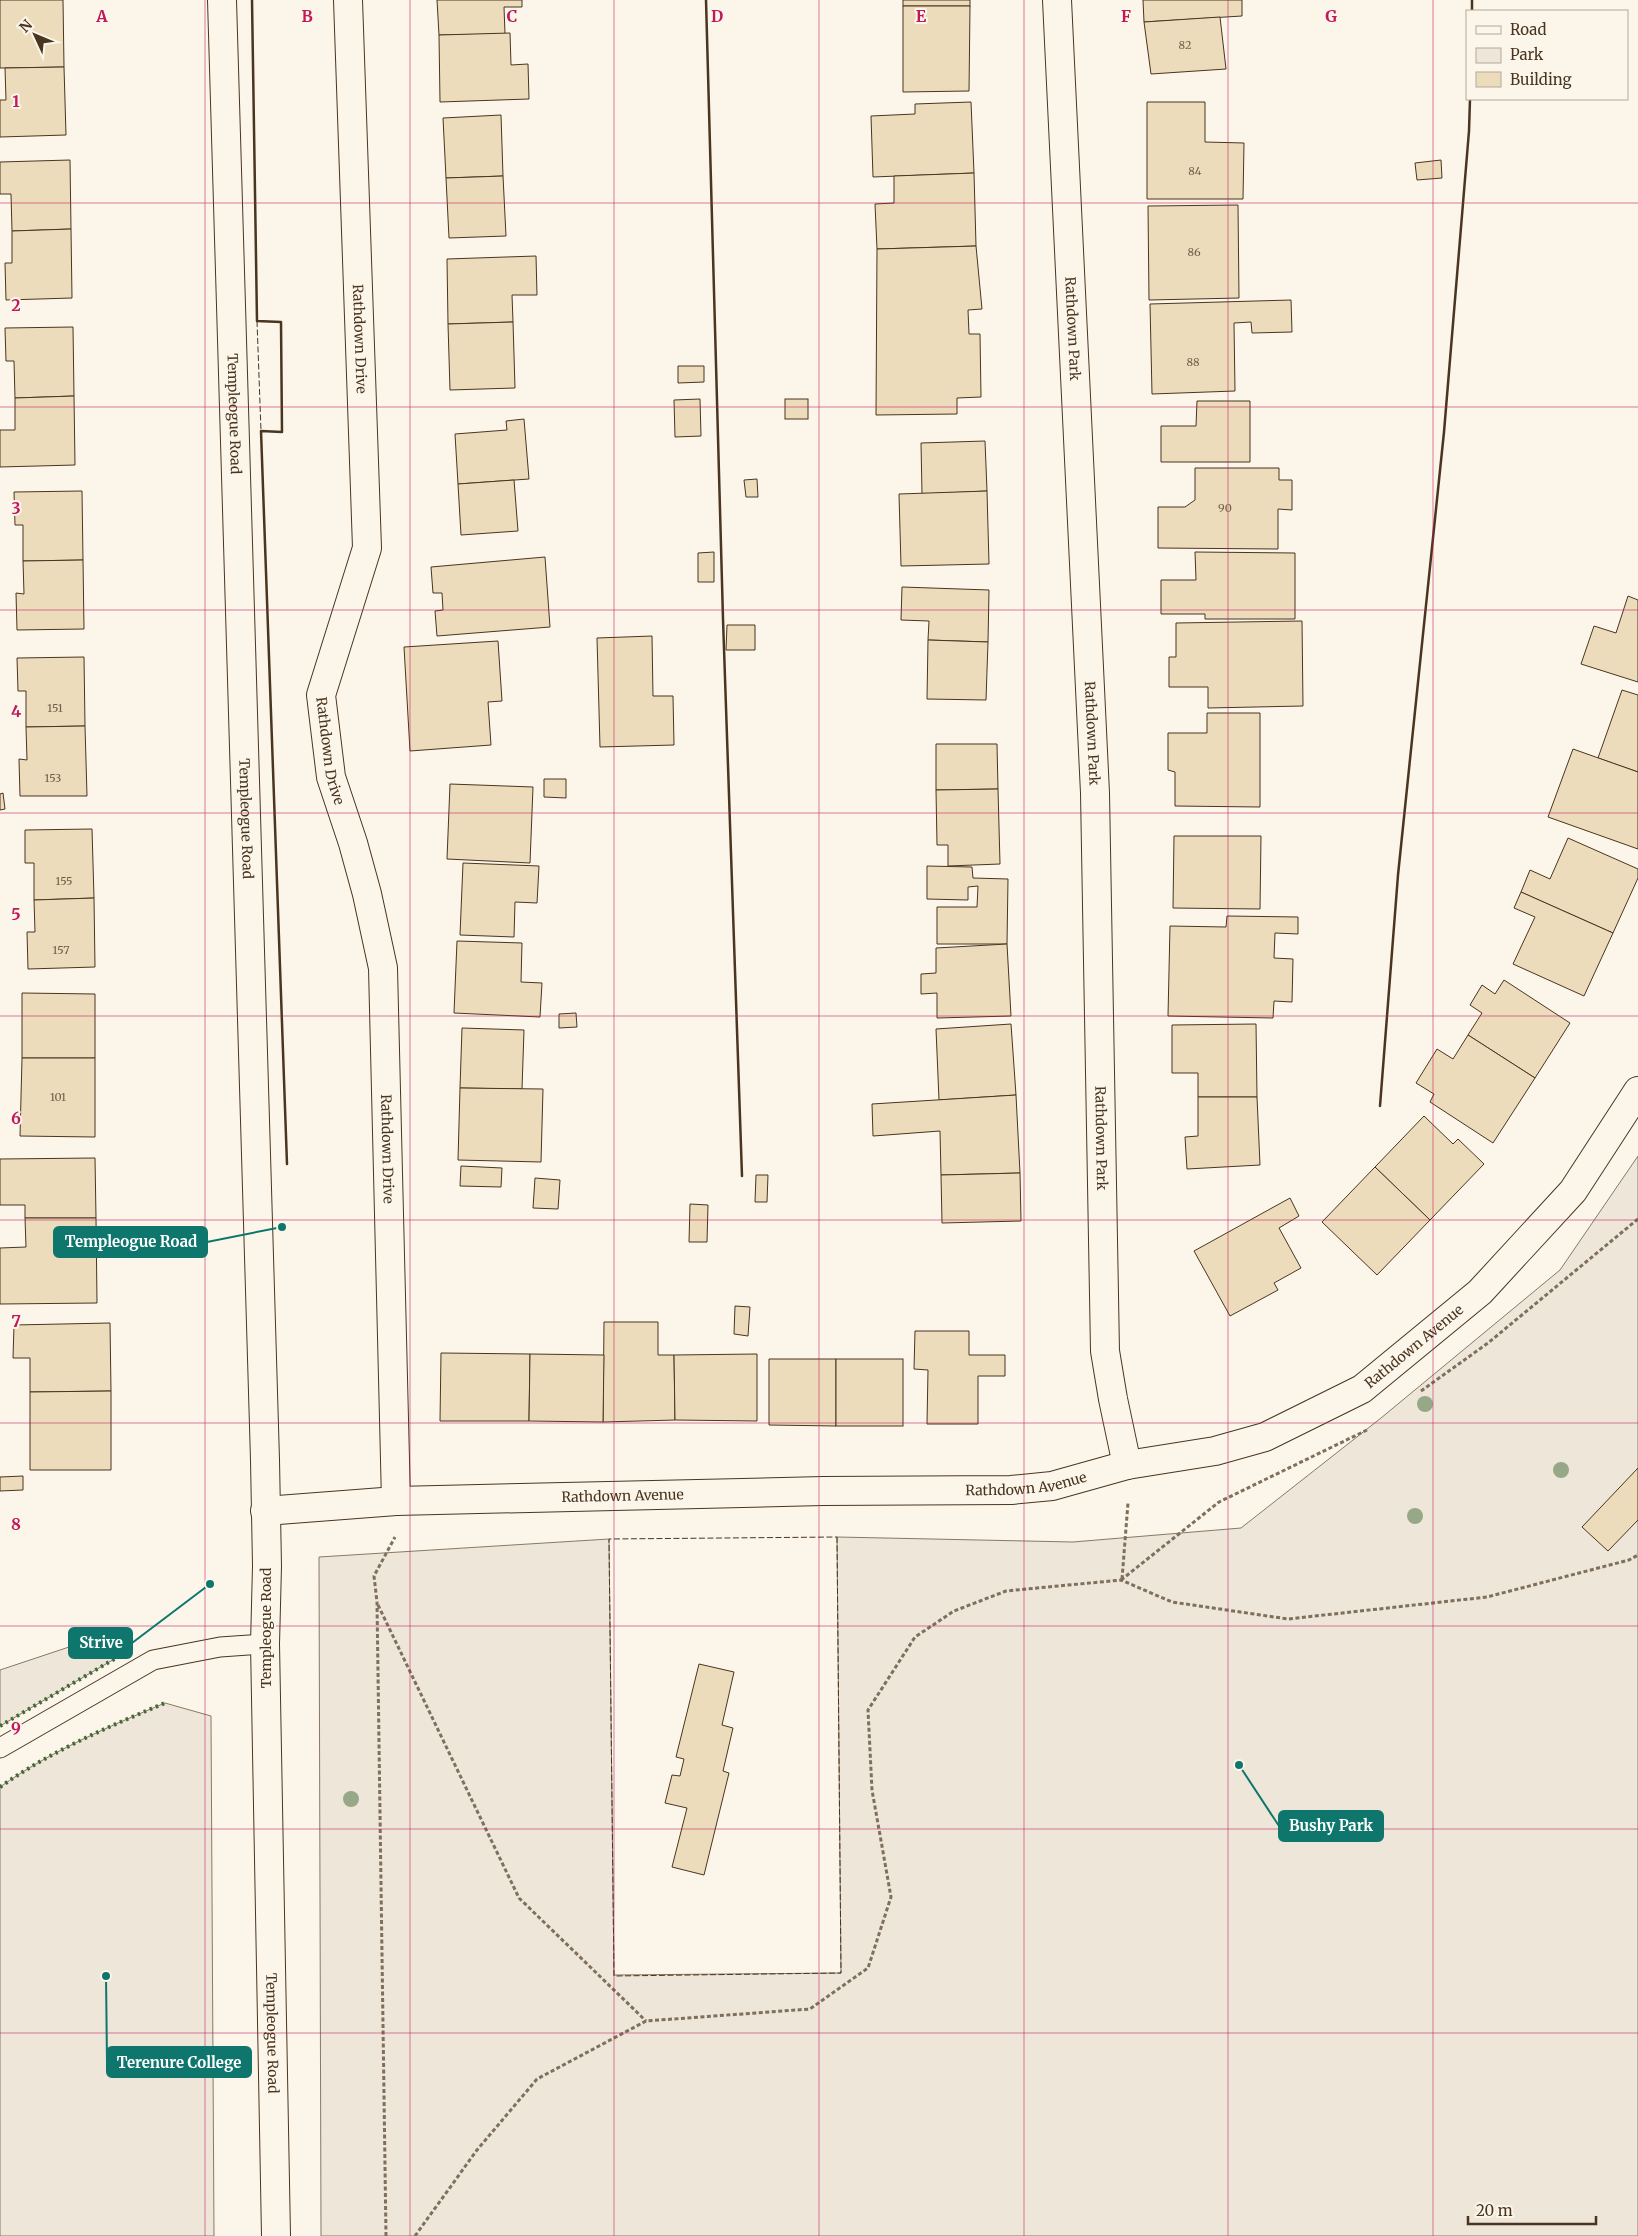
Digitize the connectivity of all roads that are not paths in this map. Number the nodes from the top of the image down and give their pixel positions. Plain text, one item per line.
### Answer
1 (222, 0) edge
2 (348, 0) edge
3 (1057, 0) edge
4 (1638, 1091) edge
5 (1127, 1465) junction
6 (396, 1502) junction
7 (265, 1511) junction
8 (265, 1644) junction
9 (0, 1748) edge
10 (276, 2236) edge

1 - 7 street, Templeogue Road
2 - 6 street, Rathdown Drive
3 - 5 street, Rathdown Park
4 - 5 street, Rathdown Avenue
5 - 6 street, Rathdown Avenue
6 - 7 street, Rathdown Avenue
7 - 8 street, Templeogue Road
8 - 9 lane
8 - 10 street, Templeogue Road

